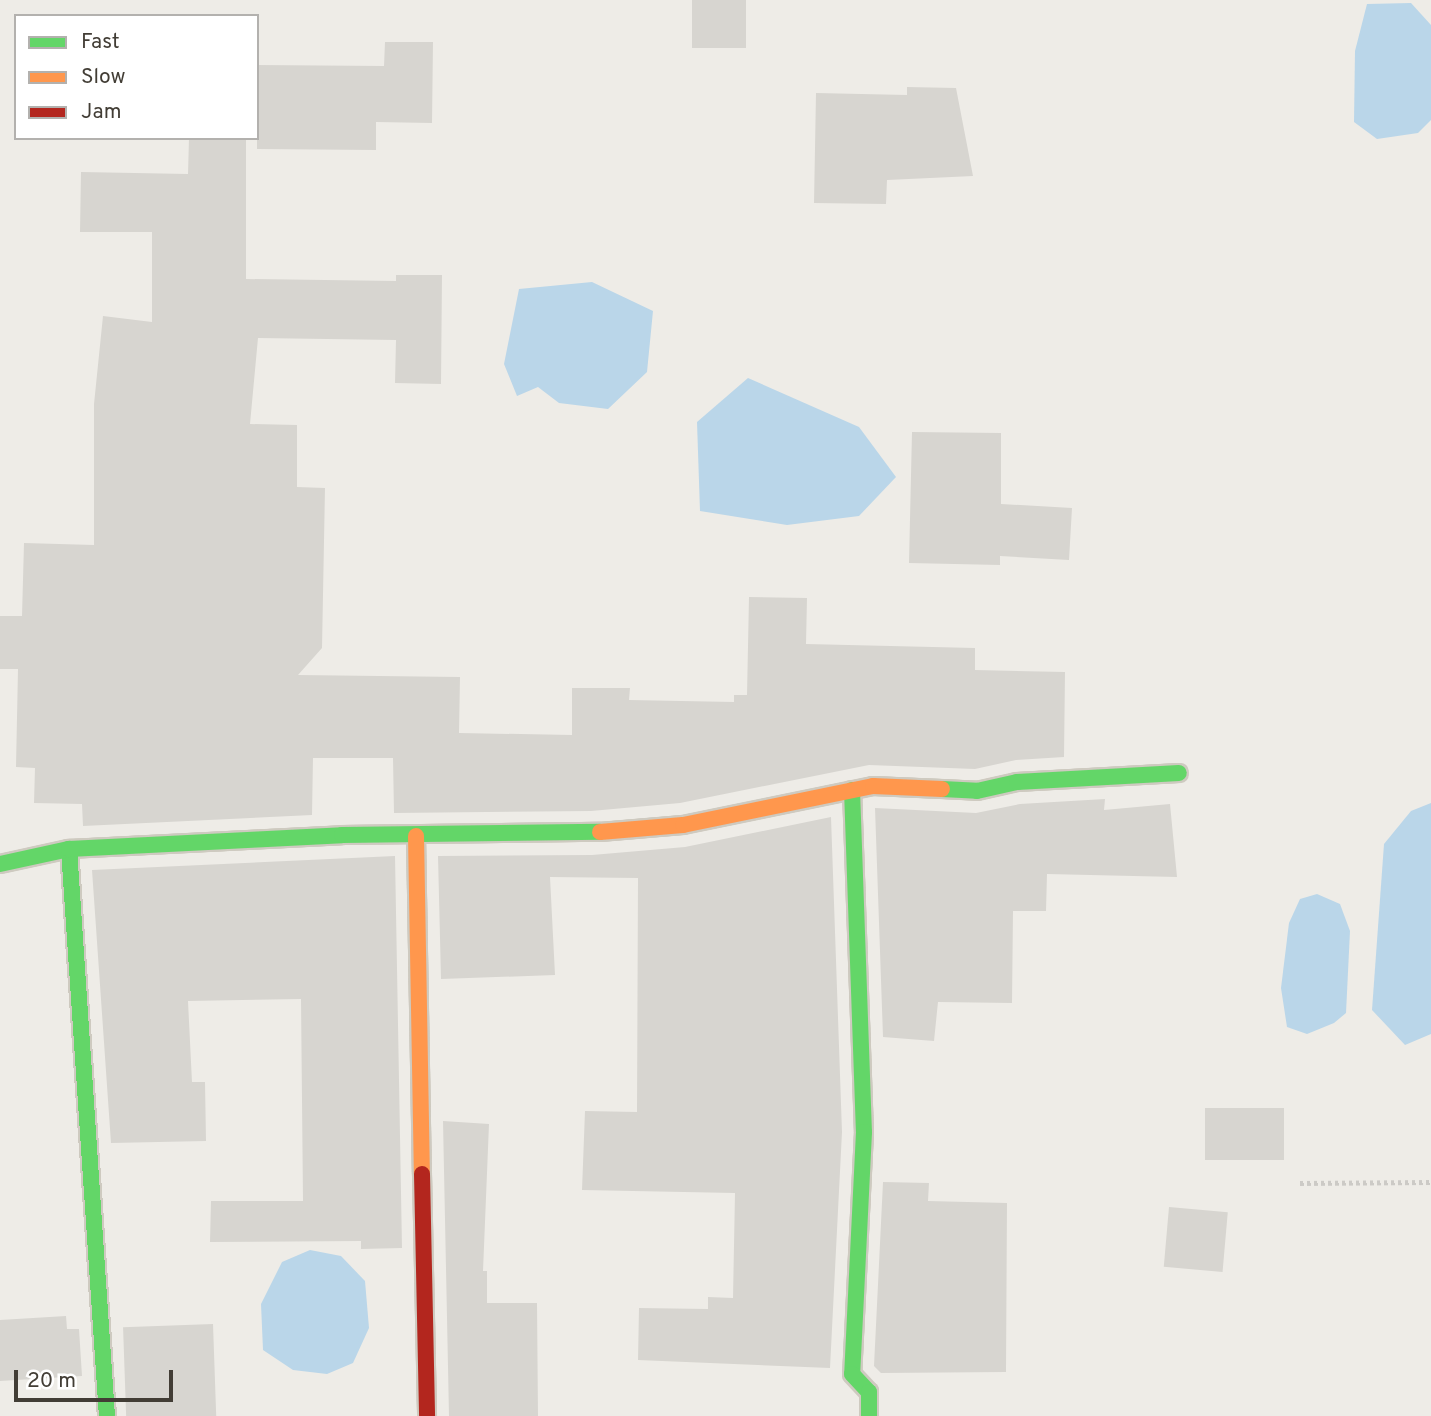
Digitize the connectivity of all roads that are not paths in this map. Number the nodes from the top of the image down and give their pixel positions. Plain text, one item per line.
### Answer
1 (1179, 773) dead end
2 (852, 790) junction
3 (416, 836) junction
4 (69, 849) junction
5 (0, 864) edge
6 (107, 1416) edge
7 (427, 1416) edge
8 (869, 1416) edge

1 - 2 street
2 - 3 street
2 - 8 street
3 - 4 street
3 - 7 street
4 - 5 street
4 - 6 street

